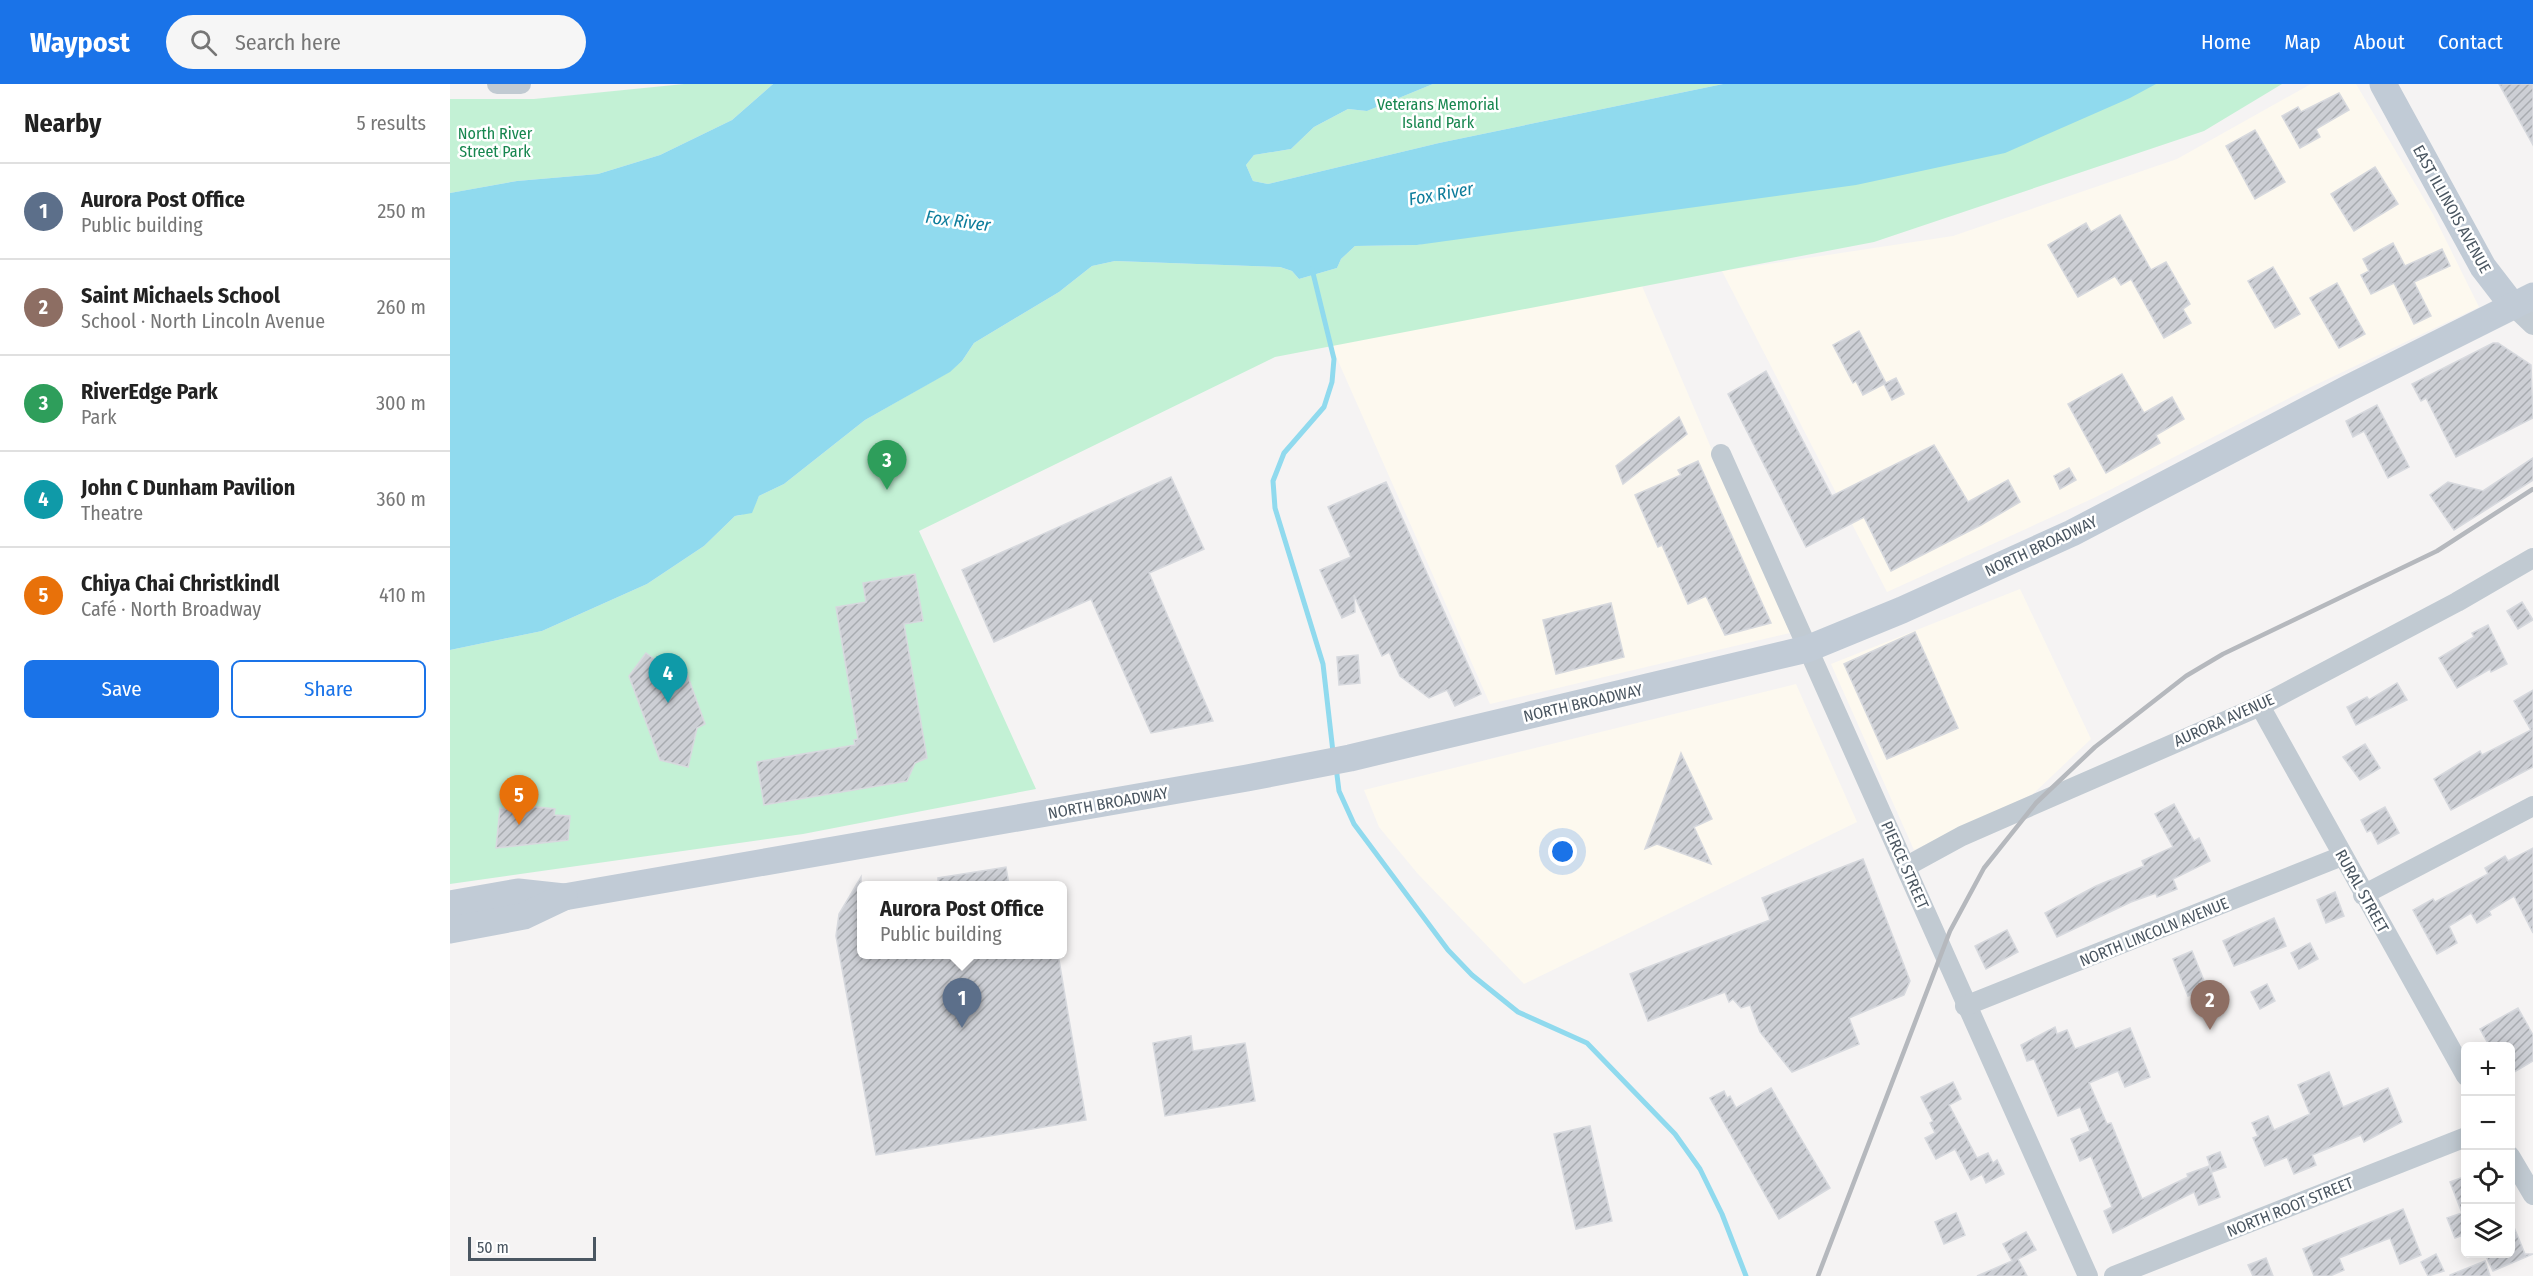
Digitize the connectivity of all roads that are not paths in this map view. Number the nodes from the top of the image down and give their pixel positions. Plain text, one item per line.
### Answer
1 (496, 84) edge
2 (521, 84) edge
3 (2383, 84) edge
4 (2523, 301) edge
5 (2533, 325) edge
6 (1721, 454) dead end
7 (2533, 558) edge
8 (1808, 649) junction
9 (2260, 706) junction
10 (2533, 806) edge
11 (2342, 856) junction
12 (1906, 866) junction
13 (2363, 895) junction
14 (564, 897) junction
15 (450, 904) edge
16 (450, 930) edge
17 (1965, 1006) junction
18 (2461, 1067) edge
19 (2461, 1139) edge
20 (2515, 1163) edge
21 (2533, 1195) edge
22 (2088, 1276) edge
23 (2114, 1276) edge

1 - 2 street
3 - 4 main road, EAST ILLINOIS AVENUE
4 - 5 street, EAST ILLINOIS AVENUE
4 - 8 main road, NORTH BROADWAY
6 - 8 street, PIERCE STREET
7 - 9 street, AURORA AVENUE
8 - 12 street, PIERCE STREET
8 - 14 main road, NORTH BROADWAY
9 - 11 street, RURAL STREET
9 - 12 street, AURORA AVENUE
10 - 13 street
11 - 13 street, RURAL STREET
11 - 17 street, NORTH LINCOLN AVENUE
12 - 17 street, PIERCE STREET
13 - 18 street, RURAL STREET
14 - 15 main road, NORTH BROADWAY
14 - 16 main road, NORTH BROADWAY
17 - 22 street, PIERCE STREET
19 - 23 street, NORTH ROOT STREET
20 - 21 street

